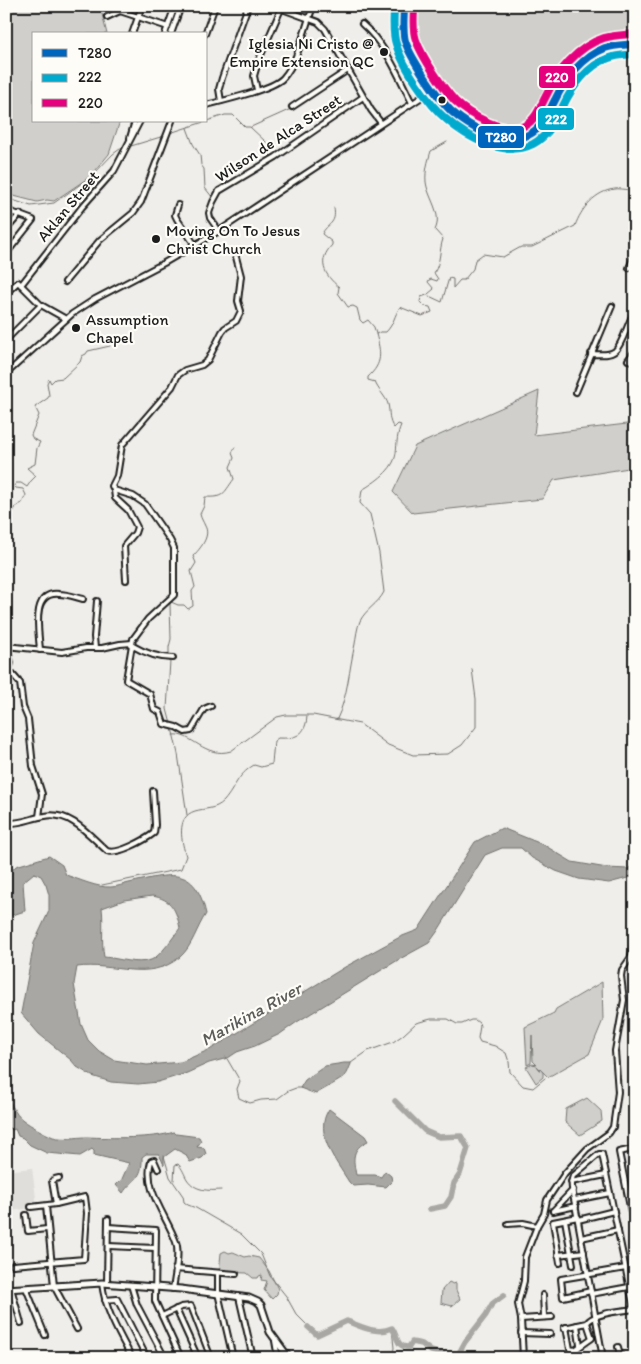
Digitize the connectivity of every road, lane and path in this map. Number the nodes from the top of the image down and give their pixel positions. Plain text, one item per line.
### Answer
1 (142, 6) edge
2 (180, 6) edge
3 (215, 6) edge
4 (248, 6) edge
5 (274, 6) edge
6 (404, 6) edge
7 (173, 7) edge
8 (313, 7) edge
9 (281, 9) junction
10 (175, 15) junction
11 (108, 17) dead end
12 (138, 17) junction
13 (309, 19) junction
14 (362, 24) dead end
15 (168, 27) junction
16 (133, 32) edge
17 (168, 32) edge
18 (168, 32) edge
19 (206, 32) edge
20 (635, 37) edge
21 (635, 44) edge
22 (620, 45) junction
23 (348, 70) junction
24 (434, 89) junction
25 (257, 90) junction
26 (363, 97) junction
27 (220, 101) junction
28 (412, 103) junction
29 (208, 104) edge
30 (292, 107) dead end
31 (134, 122) edge
32 (139, 122) edge
33 (172, 122) edge
34 (381, 123) junction
35 (130, 140) junction
36 (178, 205) dead end
37 (6, 210) edge
38 (20, 214) junction
39 (6, 230) edge
40 (219, 231) junction
41 (195, 245) junction
42 (6, 254) edge
43 (635, 256) edge
44 (236, 257) dead end
45 (629, 268) dead end
46 (65, 282) dead end
47 (20, 284) junction
48 (6, 293) edge
49 (41, 305) junction
50 (612, 306) dead end
51 (635, 312) edge
52 (66, 319) junction
53 (6, 340) edge
54 (635, 351) edge
55 (591, 354) junction
56 (635, 362) edge
57 (6, 374) edge
58 (576, 392) dead end
59 (114, 490) junction
60 (126, 580) dead end
61 (83, 599) dead end
62 (98, 601) dead end
63 (132, 644) junction
64 (6, 646) edge
65 (95, 648) junction
66 (40, 650) junction
67 (172, 658) dead end
68 (8, 668) edge
69 (211, 706) dead end
70 (153, 791) dead end
71 (39, 817) junction
72 (6, 823) edge
73 (635, 934) edge
74 (635, 1156) edge
75 (158, 1169) dead end
76 (606, 1175) junction
77 (59, 1178) dead end
78 (571, 1182) junction
79 (573, 1190) junction
80 (610, 1193) junction
81 (575, 1200) junction
82 (56, 1204) junction
83 (46, 1206) junction
84 (576, 1206) junction
85 (31, 1207) dead end
86 (614, 1211) junction
87 (26, 1215) dead end
88 (578, 1218) junction
89 (108, 1219) dead end
90 (565, 1220) junction
91 (508, 1224) dead end
92 (537, 1226) junction
93 (108, 1227) junction
94 (47, 1229) junction
95 (618, 1230) junction
96 (635, 1232) edge
97 (581, 1238) junction
98 (108, 1246) junction
99 (155, 1248) junction
100 (584, 1252) junction
101 (571, 1254) junction
102 (558, 1256) junction
103 (51, 1262) junction
104 (560, 1263) dead end
105 (14, 1265) dead end
106 (573, 1265) dead end
107 (626, 1268) junction
108 (175, 1269) junction
109 (218, 1273) junction
110 (236, 1274) dead end
111 (588, 1275) junction
112 (104, 1283) junction
113 (131, 1285) junction
114 (54, 1286) junction
115 (156, 1287) junction
116 (630, 1287) junction
117 (26, 1288) junction
118 (8, 1289) edge
119 (173, 1289) junction
120 (218, 1293) junction
121 (591, 1293) junction
122 (542, 1295) dead end
123 (239, 1296) junction
124 (105, 1300) junction
125 (176, 1309) junction
126 (162, 1316) junction
127 (544, 1316) junction
128 (552, 1317) dead end
129 (595, 1317) junction
130 (521, 1319) junction
131 (21, 1323) dead end
132 (587, 1323) junction
133 (577, 1325) junction
134 (77, 1329) dead end
135 (522, 1333) junction
136 (550, 1334) dead end
137 (45, 1335) dead end
138 (275, 1341) junction
139 (580, 1345) junction
140 (618, 1347) dead end
141 (132, 1358) edge
142 (146, 1358) edge
143 (165, 1358) edge
144 (181, 1358) edge
145 (198, 1358) edge
146 (211, 1358) edge
147 (233, 1358) edge
148 (253, 1358) edge
149 (278, 1358) edge
150 (289, 1358) edge
151 (523, 1358) edge
152 (603, 1358) edge
153 (621, 1358) edge

1 - 12 street
2 - 10 street
3 - 19 street
4 - 27 street
5 - 9 street
6 - 24 main road
7 - 10 street
8 - 13 street
9 - 13 street
9 - 25 street
10 - 15 street
10 - 17 street
11 - 12 street
12 - 15 street
12 - 16 street
13 - 23 street
13 - 25 street
14 - 28 street
15 - 18 street
20 - 22 street
21 - 22 main road
22 - 24 main road
23 - 26 street
23 - 30 street
24 - 28 street
25 - 27 street
26 - 34 street
26 - 40 street, Wilson de Alca Street
27 - 29 street
28 - 34 street
31 - 35 street
32 - 35 street
33 - 46 street
34 - 40 street
35 - 47 street, Aklan Street
36 - 41 street
37 - 38 street
38 - 39 street
38 - 42 street
40 - 41 street
41 - 52 street
43 - 45 street
44 - 59 street
47 - 48 street, Aklan Street
47 - 49 street
49 - 52 street
49 - 53 street
50 - 55 street
51 - 55 street
52 - 57 street
54 - 56 street
55 - 58 street
59 - 60 street
59 - 63 street
61 - 66 street
62 - 65 street
63 - 65 street
63 - 67 street
63 - 69 street
64 - 66 street
64 - 68 street
65 - 66 street
68 - 71 street
70 - 71 street
71 - 72 street
73 - 92 street
74 - 96 street
75 - 108 street
76 - 78 street
76 - 78 street
76 - 80 street
77 - 82 street
78 - 79 street
79 - 81 street
79 - 84 street
80 - 81 street
80 - 86 street
81 - 84 street
82 - 83 street
82 - 103 street
83 - 85 street
83 - 94 street
84 - 88 street
86 - 88 street
86 - 95 street
87 - 94 street
88 - 90 street
88 - 97 street
89 - 93 street
90 - 101 street
90 - 102 street
91 - 92 street
92 - 130 street
93 - 98 street
93 - 99 street
94 - 103 street
95 - 97 street
95 - 107 street
97 - 100 street
98 - 99 street
98 - 112 street
99 - 115 street
100 - 101 street
100 - 111 street
101 - 102 street
101 - 106 street
102 - 104 street
103 - 105 street
103 - 114 street
107 - 111 street
107 - 116 street
108 - 109 street
108 - 119 street
109 - 110 street
109 - 120 street
111 - 121 street
111 - 121 street
112 - 113 main road
112 - 114 main road
112 - 124 street
113 - 115 main road
113 - 143 street
114 - 117 main road
114 - 134 street
115 - 119 main road
115 - 126 street
116 - 121 street
116 - 129 street
117 - 118 main road
117 - 137 street
118 - 131 street
119 - 120 main road
120 - 123 main road
120 - 147 street
121 - 129 street
122 - 127 street
123 - 138 main road
123 - 148 street
124 - 141 street
124 - 142 street
125 - 126 street
125 - 145 street
125 - 146 street
126 - 144 street
127 - 128 street
127 - 130 street
129 - 132 street
129 - 152 street
130 - 135 street
132 - 133 street
132 - 139 street
133 - 139 street
133 - 139 street
135 - 136 street
135 - 151 street
138 - 149 street
138 - 150 main road
140 - 153 street

